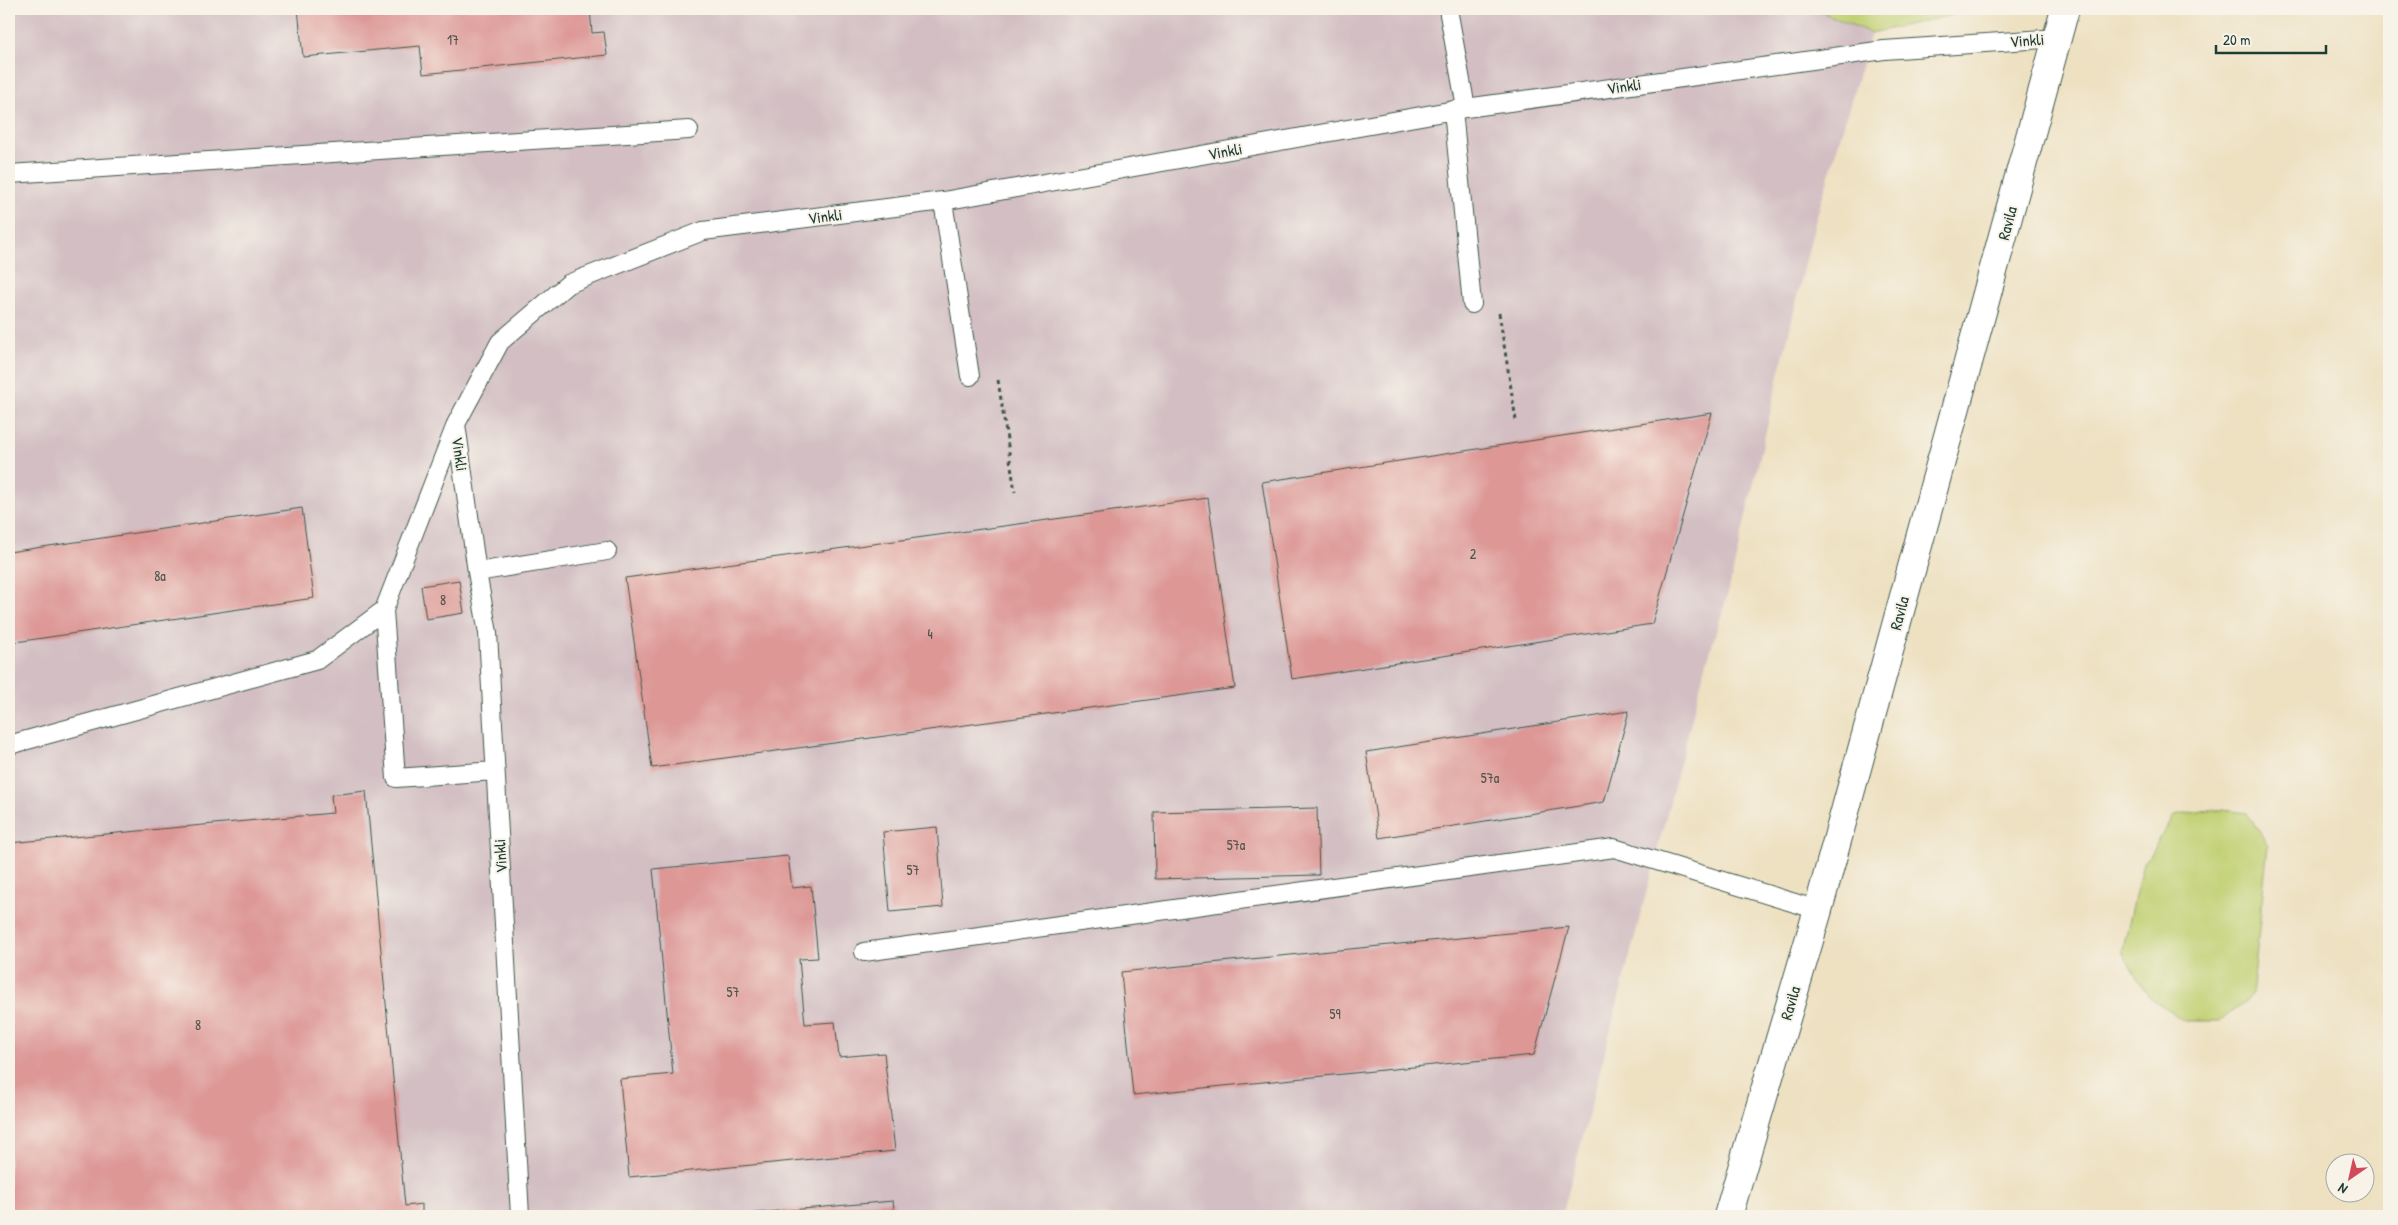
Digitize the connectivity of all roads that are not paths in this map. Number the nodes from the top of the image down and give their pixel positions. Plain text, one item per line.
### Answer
1 (1448, 9) edge
2 (2065, 9) edge
3 (2057, 38) junction
4 (1460, 109) junction
5 (689, 130) dead end
6 (9, 174) edge
7 (944, 201) junction
8 (1472, 304) dead end
9 (970, 376) dead end
10 (456, 424) junction
11 (607, 552) dead end
12 (477, 572) junction
13 (384, 610) junction
14 (9, 745) edge
15 (495, 771) junction
16 (1818, 910) junction
17 (864, 952) dead end
18 (520, 1216) edge
19 (1728, 1216) edge

1 - 4 lane
2 - 3 street, Ravila
3 - 4 lane, Vinkli
3 - 16 street, Ravila
4 - 7 lane, Vinkli
4 - 8 lane
5 - 6 lane
7 - 9 lane
7 - 10 lane, Vinkli
10 - 12 lane, Vinkli
10 - 13 lane
11 - 12 lane
12 - 15 lane, Vinkli
13 - 14 lane
13 - 15 lane
15 - 18 lane, Vinkli
16 - 17 lane
16 - 19 street, Ravila

